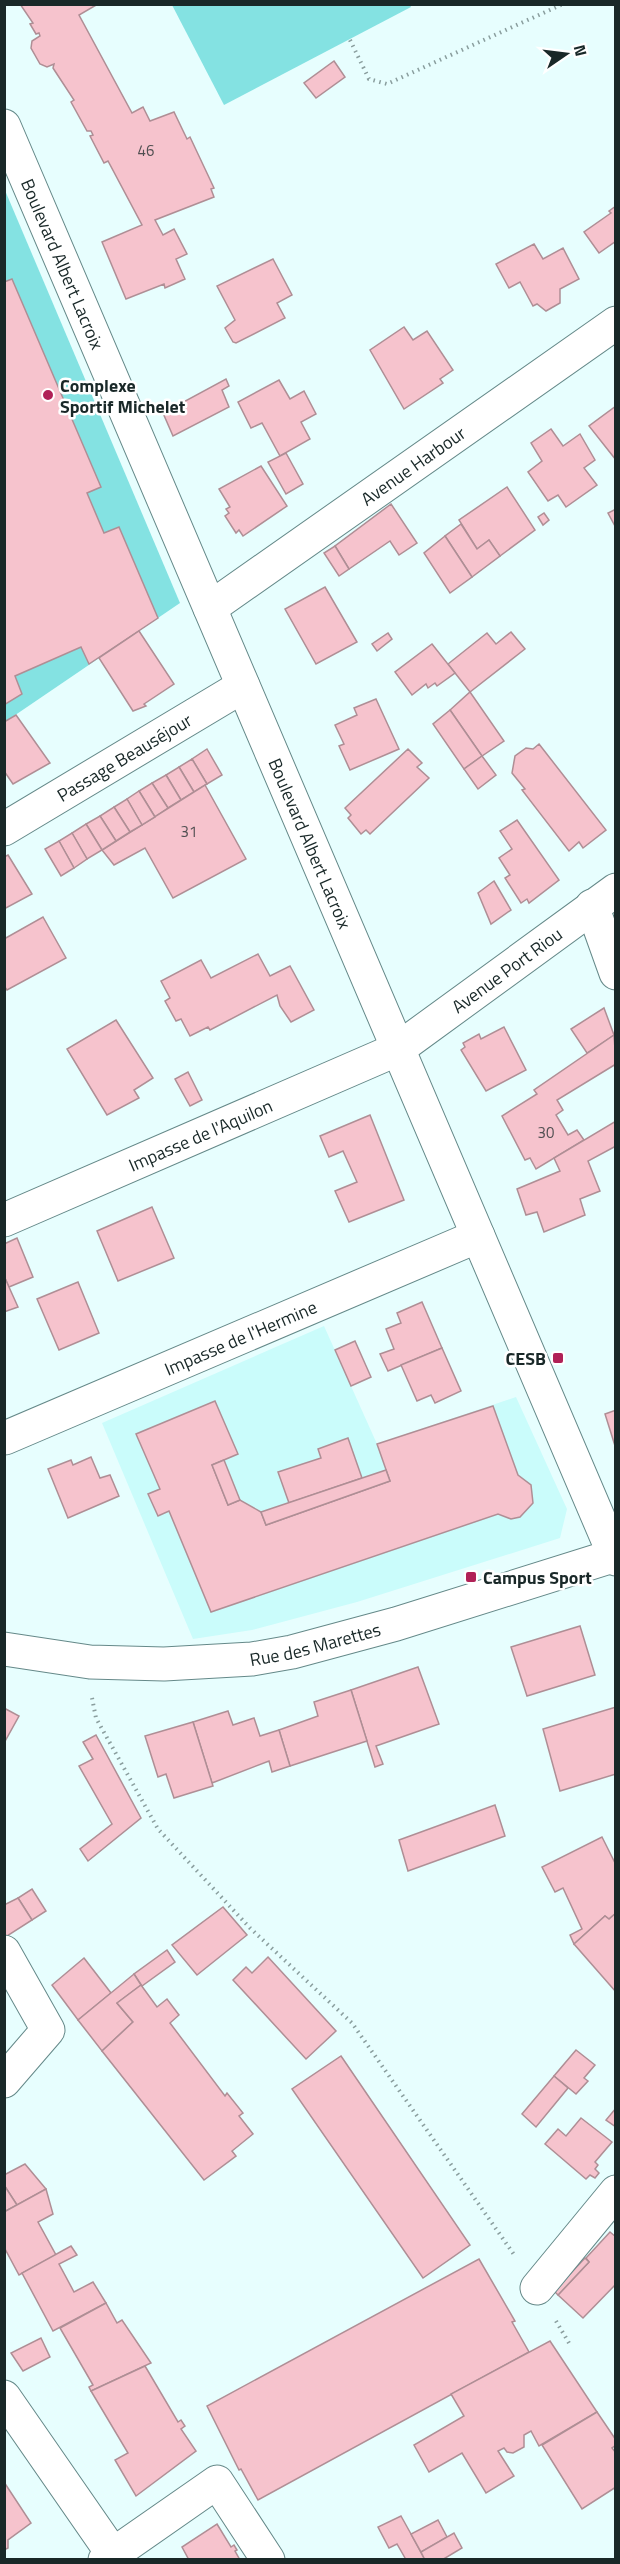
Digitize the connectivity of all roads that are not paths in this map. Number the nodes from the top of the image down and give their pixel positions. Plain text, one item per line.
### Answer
1 (6, 133) edge
2 (615, 323) edge
3 (210, 608) junction
4 (243, 686) junction
5 (4, 829) edge
6 (604, 898) edge
7 (615, 973) edge
8 (398, 1049) junction
9 (4, 1220) edge
10 (478, 1236) junction
11 (5, 1438) edge
12 (615, 1557) edge
13 (4, 1648) edge
14 (4, 1952) edge
15 (4, 2081) edge
16 (615, 2192) edge
17 (537, 2288) road end
18 (4, 2397) edge
19 (111, 2557) edge
20 (268, 2559) edge

1 - 3 street, Boulevard Albert Lacroix
2 - 3 street, Avenue Harbour
3 - 4 street, Boulevard Albert Lacroix
4 - 5 street, Passage Beauséjour
4 - 8 street, Boulevard Albert Lacroix
6 - 7 street
6 - 8 street, Avenue Port Riou
8 - 9 street, Impasse de l'Aquilon
8 - 10 street, Boulevard Albert Lacroix
10 - 11 street, Impasse de l'Hermine
10 - 12 street, Boulevard Albert Lacroix
12 - 13 street, Rue des Marettes
14 - 15 street
16 - 17 street
18 - 19 street
19 - 20 street

